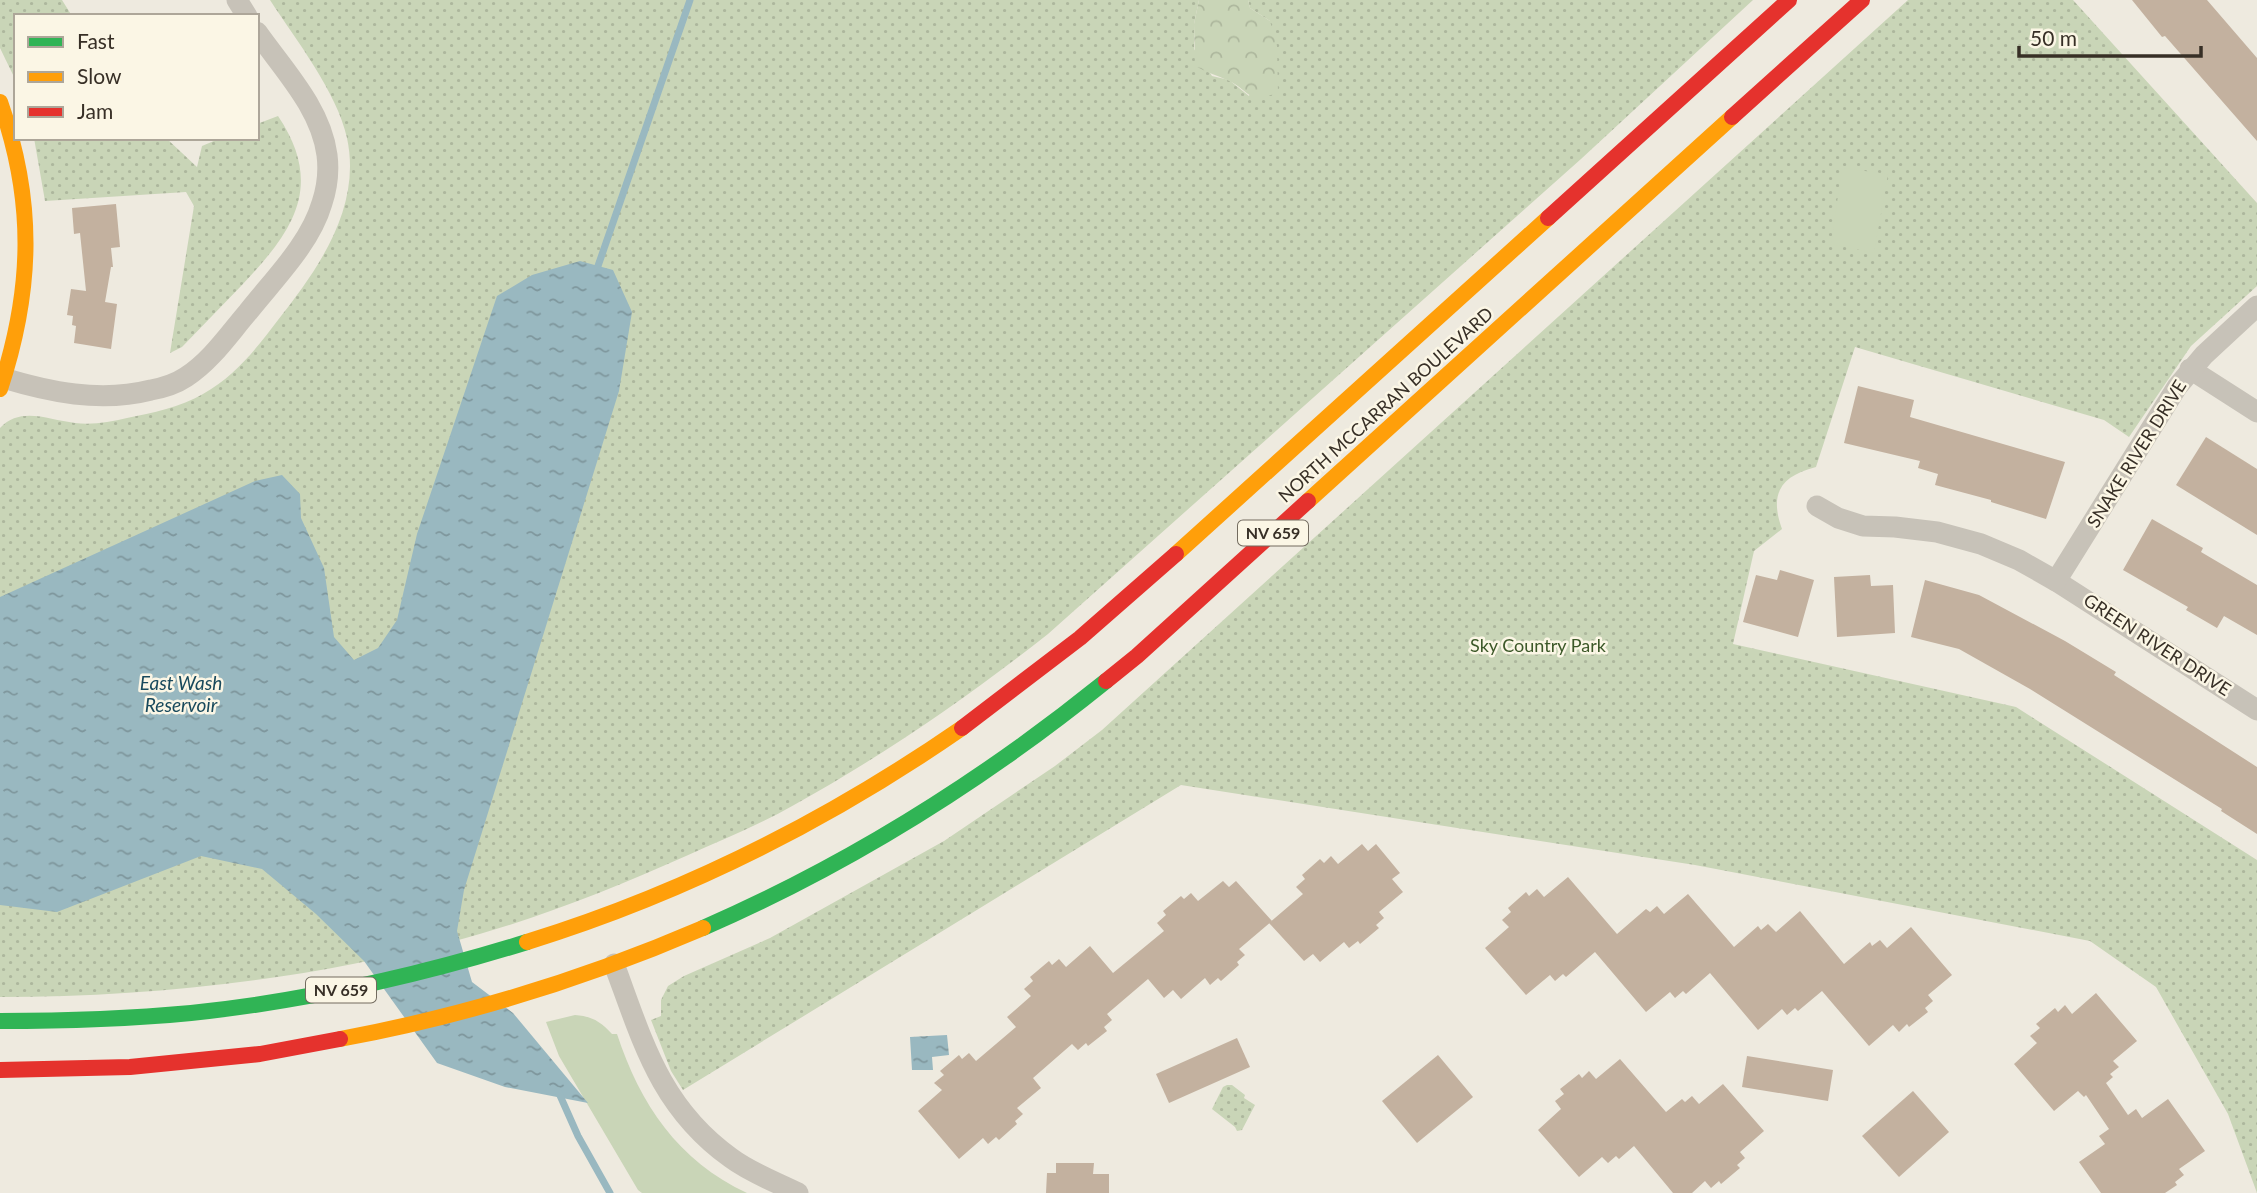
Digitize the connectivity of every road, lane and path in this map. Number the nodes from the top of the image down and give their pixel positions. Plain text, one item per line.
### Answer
1 (1789, 0) edge
2 (1862, 0) edge
3 (259, 35) edge
4 (0, 102) edge
5 (2257, 306) edge
6 (2190, 369) junction
7 (1, 382) edge
8 (2257, 412) edge
9 (1817, 506) dead end
10 (2056, 581) junction
11 (2257, 710) edge
12 (668, 891) junction
13 (639, 918) dead end
14 (596, 919) junction
15 (593, 938) dead end
16 (617, 943) dead end
17 (579, 959) dead end
18 (614, 964) junction
19 (530, 994) junction
20 (0, 1021) edge
21 (0, 1070) edge
22 (798, 1193) edge

1 - 12 main road, NORTH MCCARRAN BOULEVARD / NV 659
2 - 18 main road, NORTH MCCARRAN BOULEVARD / NV 659
3 - 7 street
4 - 7 main road
5 - 6 street, SNAKE RIVER DRIVE
6 - 8 street
6 - 10 street, SNAKE RIVER DRIVE
9 - 10 street, GREEN RIVER DRIVE
10 - 11 street, GREEN RIVER DRIVE
12 - 13 main road
12 - 14 main road, NORTH MCCARRAN BOULEVARD / NV 659
14 - 15 main road
14 - 20 main road, NORTH MCCARRAN BOULEVARD / NV 659
16 - 18 main road
17 - 19 main road
18 - 19 main road, NORTH MCCARRAN BOULEVARD / NV 659
18 - 22 street
19 - 21 main road, NORTH MCCARRAN BOULEVARD / NV 659

